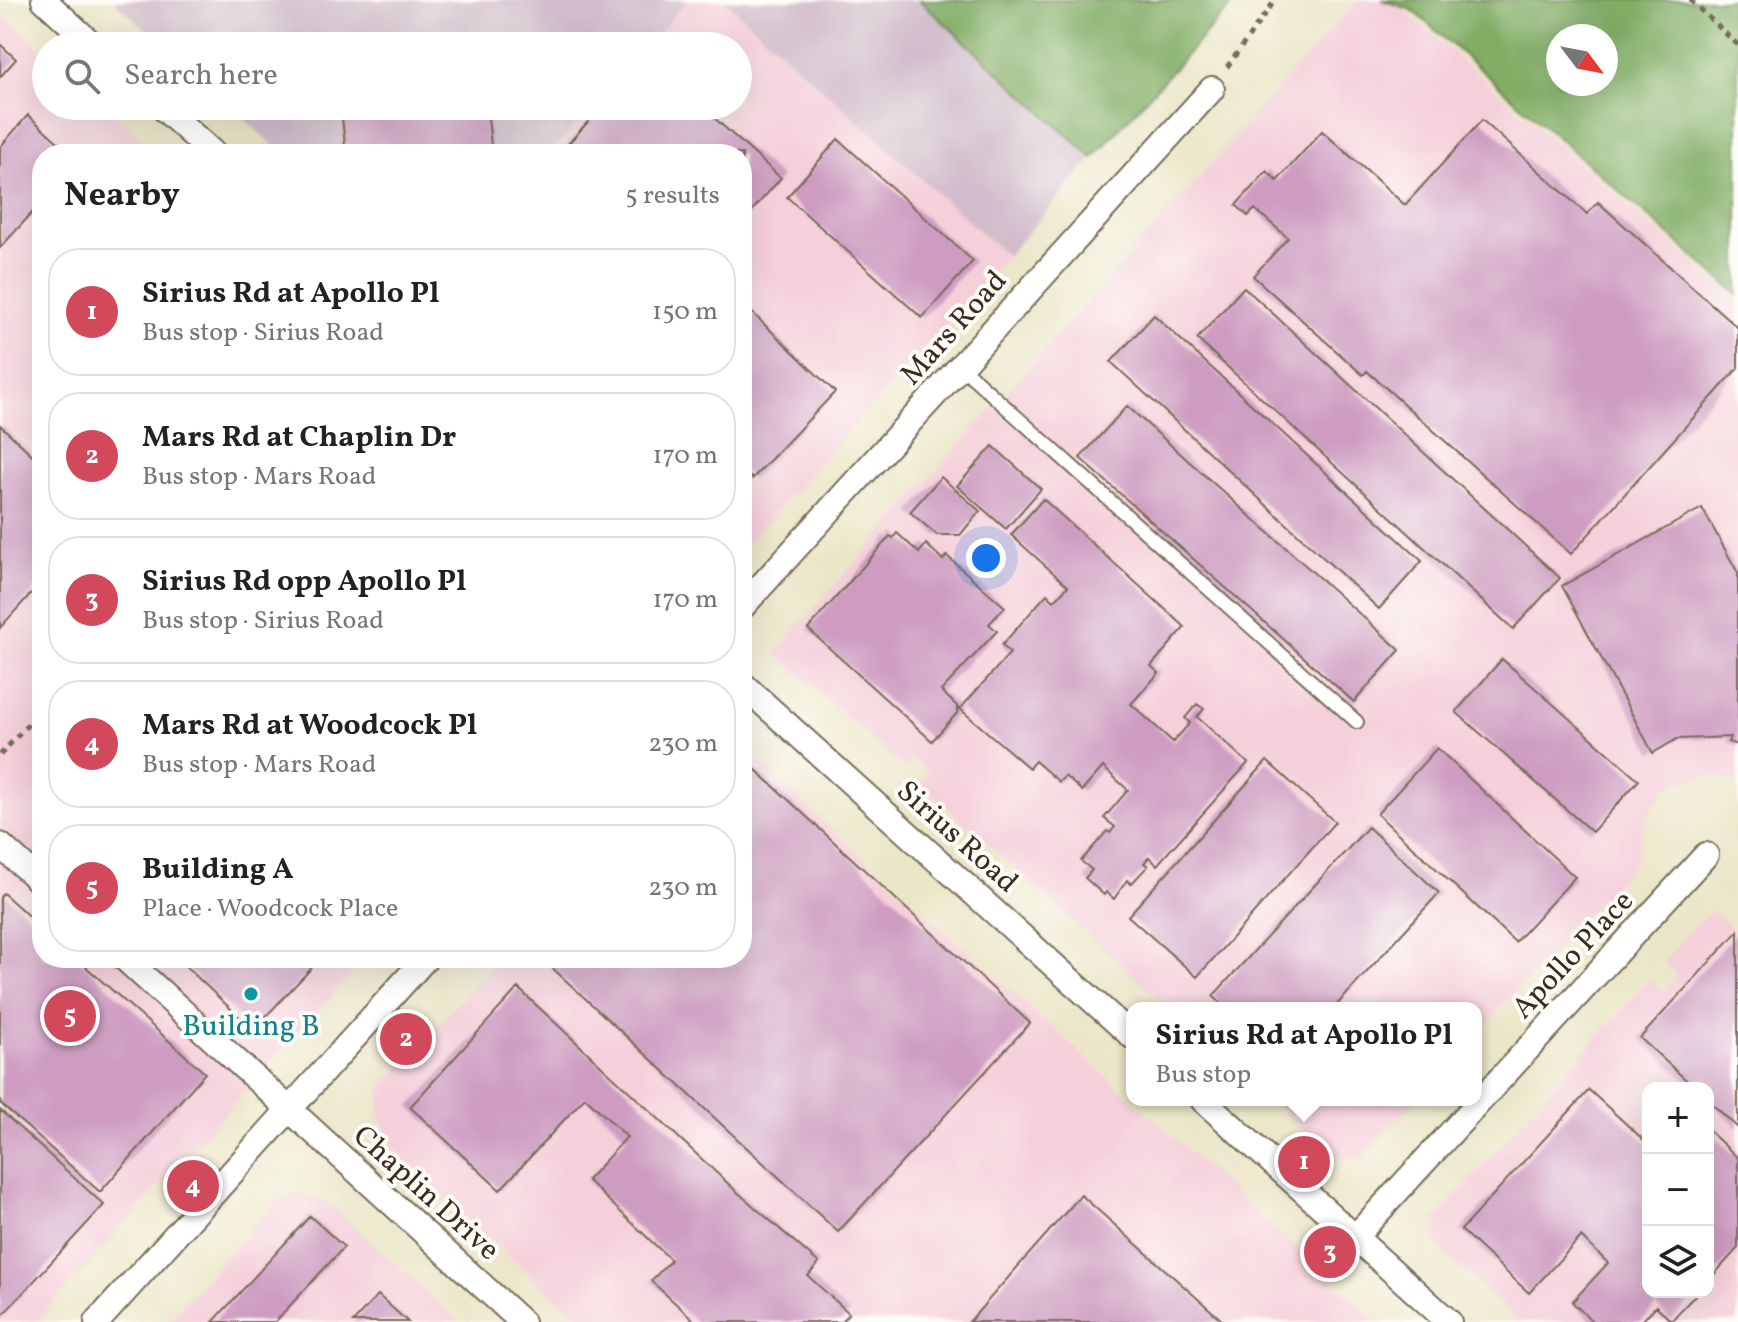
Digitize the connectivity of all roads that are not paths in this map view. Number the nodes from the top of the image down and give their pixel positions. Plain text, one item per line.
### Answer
1 (44, 0) edge
2 (79, 32) edge
3 (1212, 89) road end
4 (176, 120) edge
5 (203, 144) edge
6 (960, 366) junction
7 (752, 596) edge
8 (752, 693) edge
9 (1357, 722) dead end
10 (0, 845) edge
11 (1706, 855) dead end
12 (32, 874) edge
13 (135, 968) edge
14 (417, 968) edge
15 (1126, 1031) edge
16 (1482, 1099) edge
17 (1210, 1106) edge
18 (1475, 1106) edge
19 (289, 1109) junction
20 (1355, 1237) junction
21 (1412, 1289) junction
22 (97, 1322) edge
23 (522, 1322) edge
24 (1438, 1322) edge
25 (1449, 1322) edge

1 - 2 street
3 - 6 street, Mars Road
4 - 5 street
6 - 7 street, Mars Road
6 - 9 lane
8 - 15 street, Sirius Road
10 - 12 street
11 - 16 street, Apollo Place
13 - 19 street, Chaplin Drive
14 - 19 street
17 - 20 street
18 - 20 street, Apollo Place
19 - 22 street
19 - 23 street, Chaplin Drive
20 - 21 street
21 - 24 street
21 - 25 street

